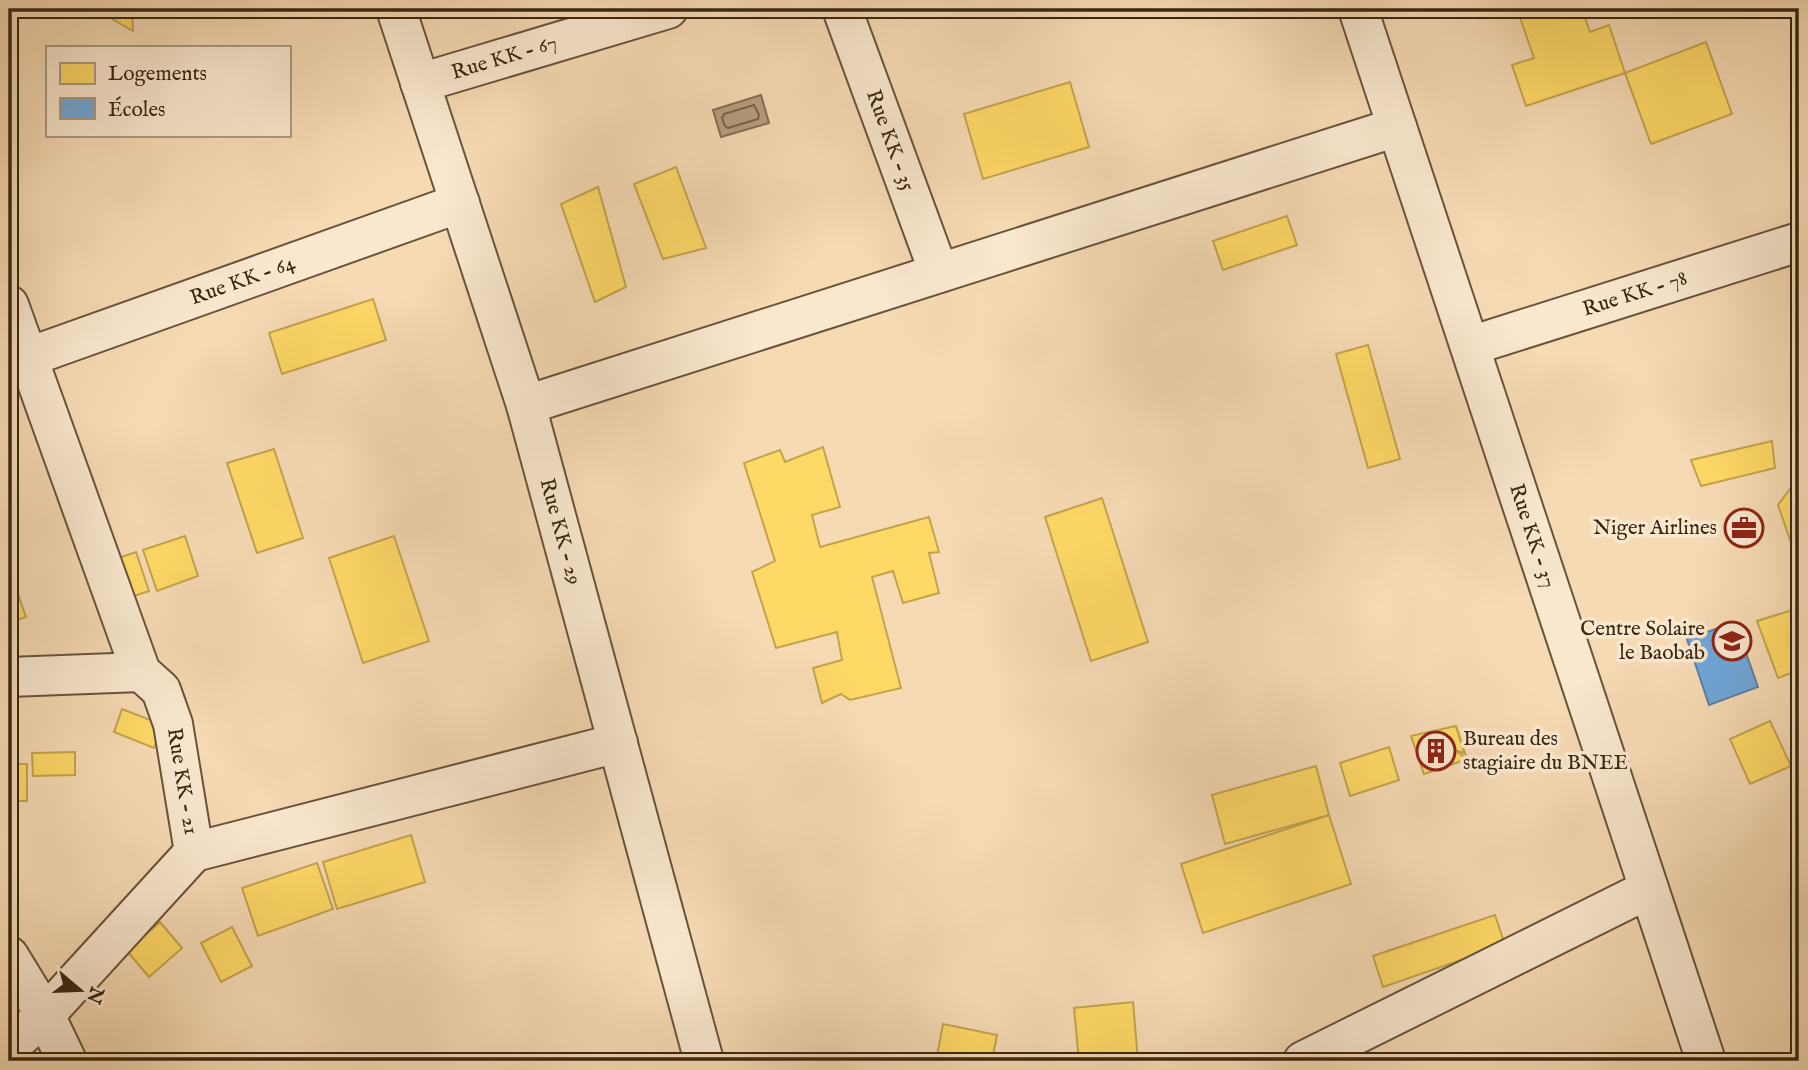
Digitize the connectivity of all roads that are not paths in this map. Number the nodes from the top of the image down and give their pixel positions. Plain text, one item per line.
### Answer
1 (396, 9) edge
2 (668, 9) edge
3 (842, 9) edge
4 (1358, 9) edge
5 (421, 83) junction
6 (1397, 127) junction
7 (460, 202) junction
8 (1799, 242) edge
9 (939, 273) junction
10 (9, 305) edge
11 (1470, 346) junction
12 (17, 360) edge
13 (526, 405) junction
14 (141, 672) junction
15 (9, 677) edge
16 (618, 743) junction
17 (194, 852) junction
18 (1649, 889) junction
19 (9, 956) edge
20 (45, 1015) junction
21 (9, 1047) edge
22 (67, 1061) edge
23 (704, 1061) edge
24 (1303, 1061) edge
25 (1706, 1061) edge

1 - 5 street, Rue KK - 29
2 - 5 street, Rue KK - 67
3 - 9 street, Rue KK - 35
4 - 6 street, Rue KK - 37
5 - 7 street, Rue KK - 29
6 - 9 street
6 - 11 street, Rue KK - 37
7 - 12 street, Rue KK - 64
7 - 13 street, Rue KK - 29
8 - 11 street, Rue KK - 78
9 - 13 street
10 - 12 street, Rue KK - 21
11 - 18 street, Rue KK - 37
12 - 14 street, Rue KK - 21
13 - 16 street, Rue KK - 29
14 - 15 street
14 - 17 street, Rue KK - 21
16 - 17 street, Rue KK - 21
16 - 23 street, Rue KK - 29
17 - 20 street
18 - 24 street
18 - 25 street, Rue KK - 37
19 - 20 street
20 - 21 street
20 - 22 street

